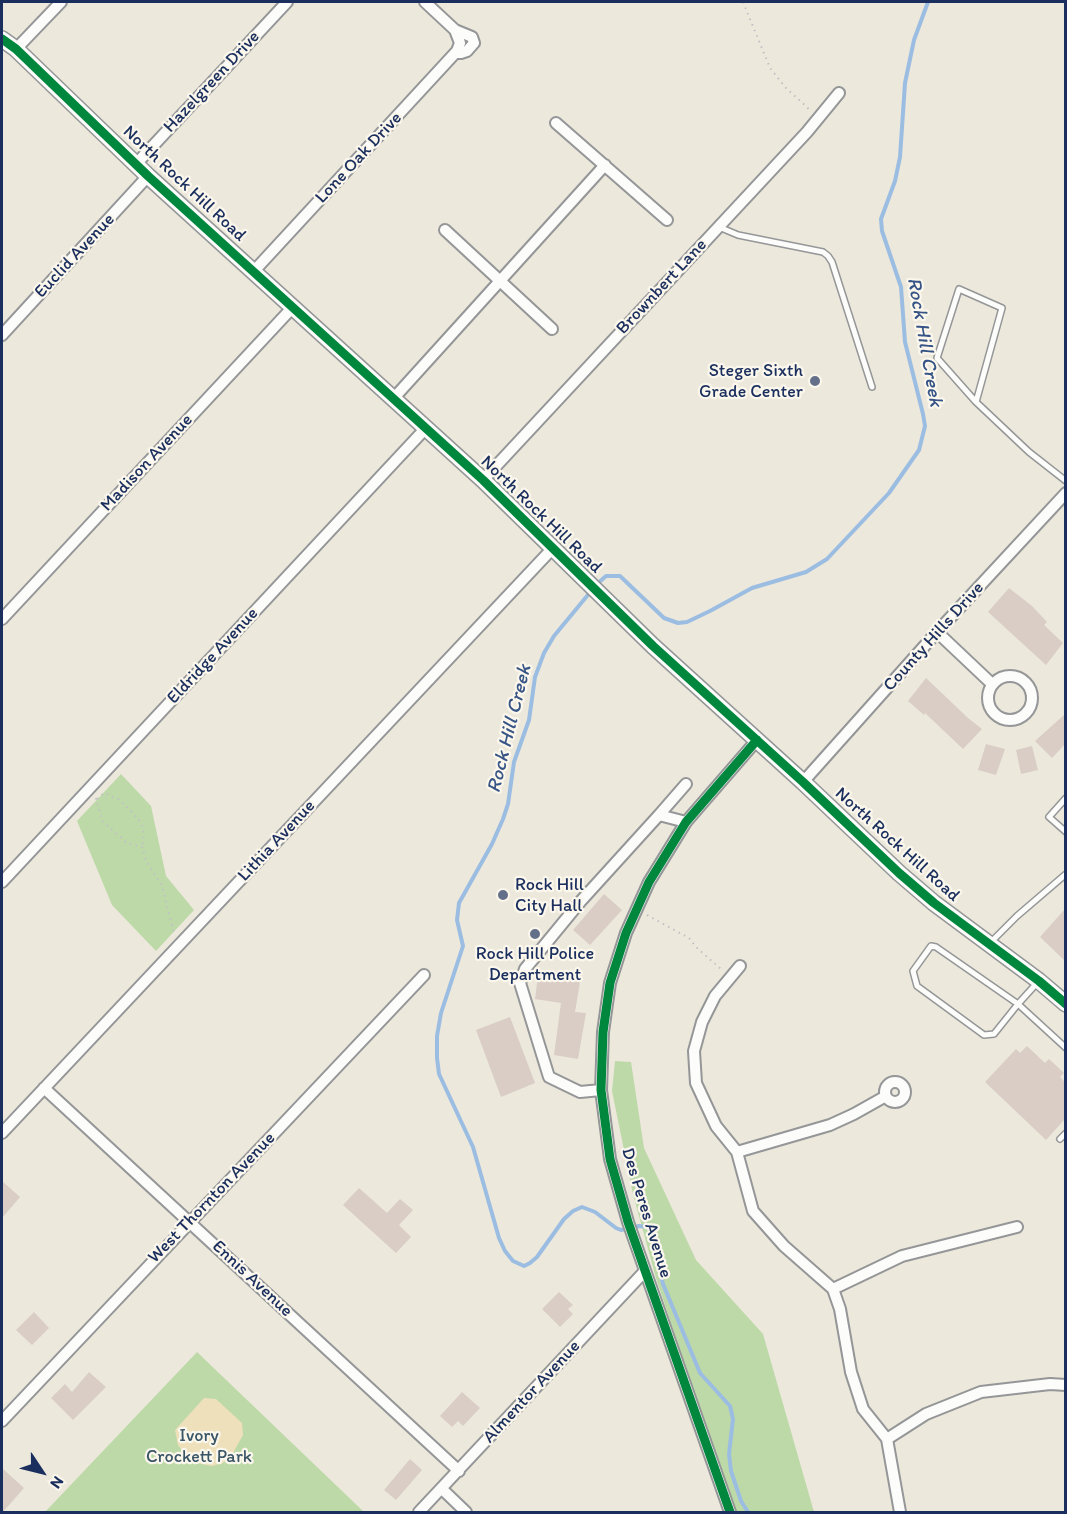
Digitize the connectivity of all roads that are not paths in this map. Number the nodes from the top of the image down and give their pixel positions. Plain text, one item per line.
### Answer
1 (61, 2) edge
2 (287, 2) edge
3 (425, 2) edge
4 (2, 39) edge
5 (16, 50) junction
6 (838, 93) dead end
7 (556, 123) dead end
8 (136, 163) junction
9 (605, 165) junction
10 (148, 176) junction
11 (667, 220) dead end
12 (718, 227) junction
13 (445, 230) dead end
14 (254, 271) junction
15 (501, 281) junction
16 (292, 308) junction
17 (552, 329) dead end
18 (2, 335) edge
19 (872, 387) dead end
20 (393, 399) junction
21 (976, 402) junction
22 (425, 429) junction
23 (483, 480) junction
24 (1065, 481) edge
25 (1065, 493) edge
26 (552, 549) junction
27 (2, 619) edge
28 (937, 632) junction
29 (992, 684) junction
30 (757, 740) junction
31 (803, 782) junction
32 (686, 784) dead end
33 (1065, 798) edge
34 (659, 815) junction
35 (686, 822) junction
36 (1065, 832) edge
37 (1065, 874) edge
38 (2, 882) edge
39 (989, 944) junction
40 (740, 966) dead end
41 (423, 975) dead end
42 (1039, 981) junction
43 (1018, 1004) junction
44 (1065, 1004) edge
45 (1065, 1048) edge
46 (44, 1088) junction
47 (601, 1090) junction
48 (886, 1096) dead end
49 (2, 1133) edge
50 (1065, 1133) edge
51 (1060, 1139) dead end
52 (736, 1152) junction
53 (190, 1221) junction
54 (1017, 1227) dead end
55 (645, 1271) junction
56 (833, 1289) junction
57 (1065, 1385) edge
58 (2, 1421) edge
59 (887, 1439) junction
60 (459, 1471) junction
61 (442, 1489) junction
62 (419, 1512) edge
63 (466, 1512) edge
64 (730, 1512) edge
65 (900, 1512) edge

1 - 5 street
2 - 8 street, Hazelgreen Drive
3 - 14 street, Lone Oak Drive
4 - 5 street, North Rock Hill Road
5 - 8 street, North Rock Hill Road
6 - 12 street, Brownbert Lane
7 - 9 street
8 - 10 street, North Rock Hill Road
9 - 11 street
9 - 15 street
10 - 14 street, North Rock Hill Road
10 - 18 street, Euclid Avenue
12 - 19 lane
12 - 23 street, Brownbert Lane
13 - 15 street
14 - 16 street, North Rock Hill Road
15 - 17 street
15 - 20 street
16 - 20 street, North Rock Hill Road
16 - 27 street, Madison Avenue
20 - 22 street, North Rock Hill Road
21 - 21 lane
21 - 24 lane
22 - 23 street, North Rock Hill Road
22 - 38 street, Eldridge Avenue
23 - 26 street, North Rock Hill Road
25 - 28 street, County Hills Drive
26 - 30 street, North Rock Hill Road
26 - 46 street, Lithia Avenue
28 - 29 street
28 - 31 street, County Hills Drive
29 - 29 street
30 - 31 street, North Rock Hill Road
30 - 35 street, Des Peres Avenue
31 - 39 street, North Rock Hill Road
32 - 34 street
33 - 36 lane
34 - 35 street
34 - 47 street
35 - 47 street, Des Peres Avenue
37 - 39 lane
39 - 42 street, North Rock Hill Road
40 - 52 street
41 - 53 street, West Thornton Avenue
42 - 43 lane
42 - 44 street, North Rock Hill Road
43 - 43 lane
43 - 45 lane
46 - 49 street, Lithia Avenue
46 - 53 street, Ennis Avenue
47 - 55 street, Des Peres Avenue
48 - 52 street
50 - 51 lane
52 - 56 street
53 - 58 street, West Thornton Avenue
53 - 60 street, Ennis Avenue
54 - 56 street
55 - 60 street, Almentor Avenue
55 - 64 street, Des Peres Avenue
56 - 59 street
57 - 59 street
59 - 65 street
60 - 61 street, Almentor Avenue
61 - 62 street, Almentor Avenue
61 - 63 street

